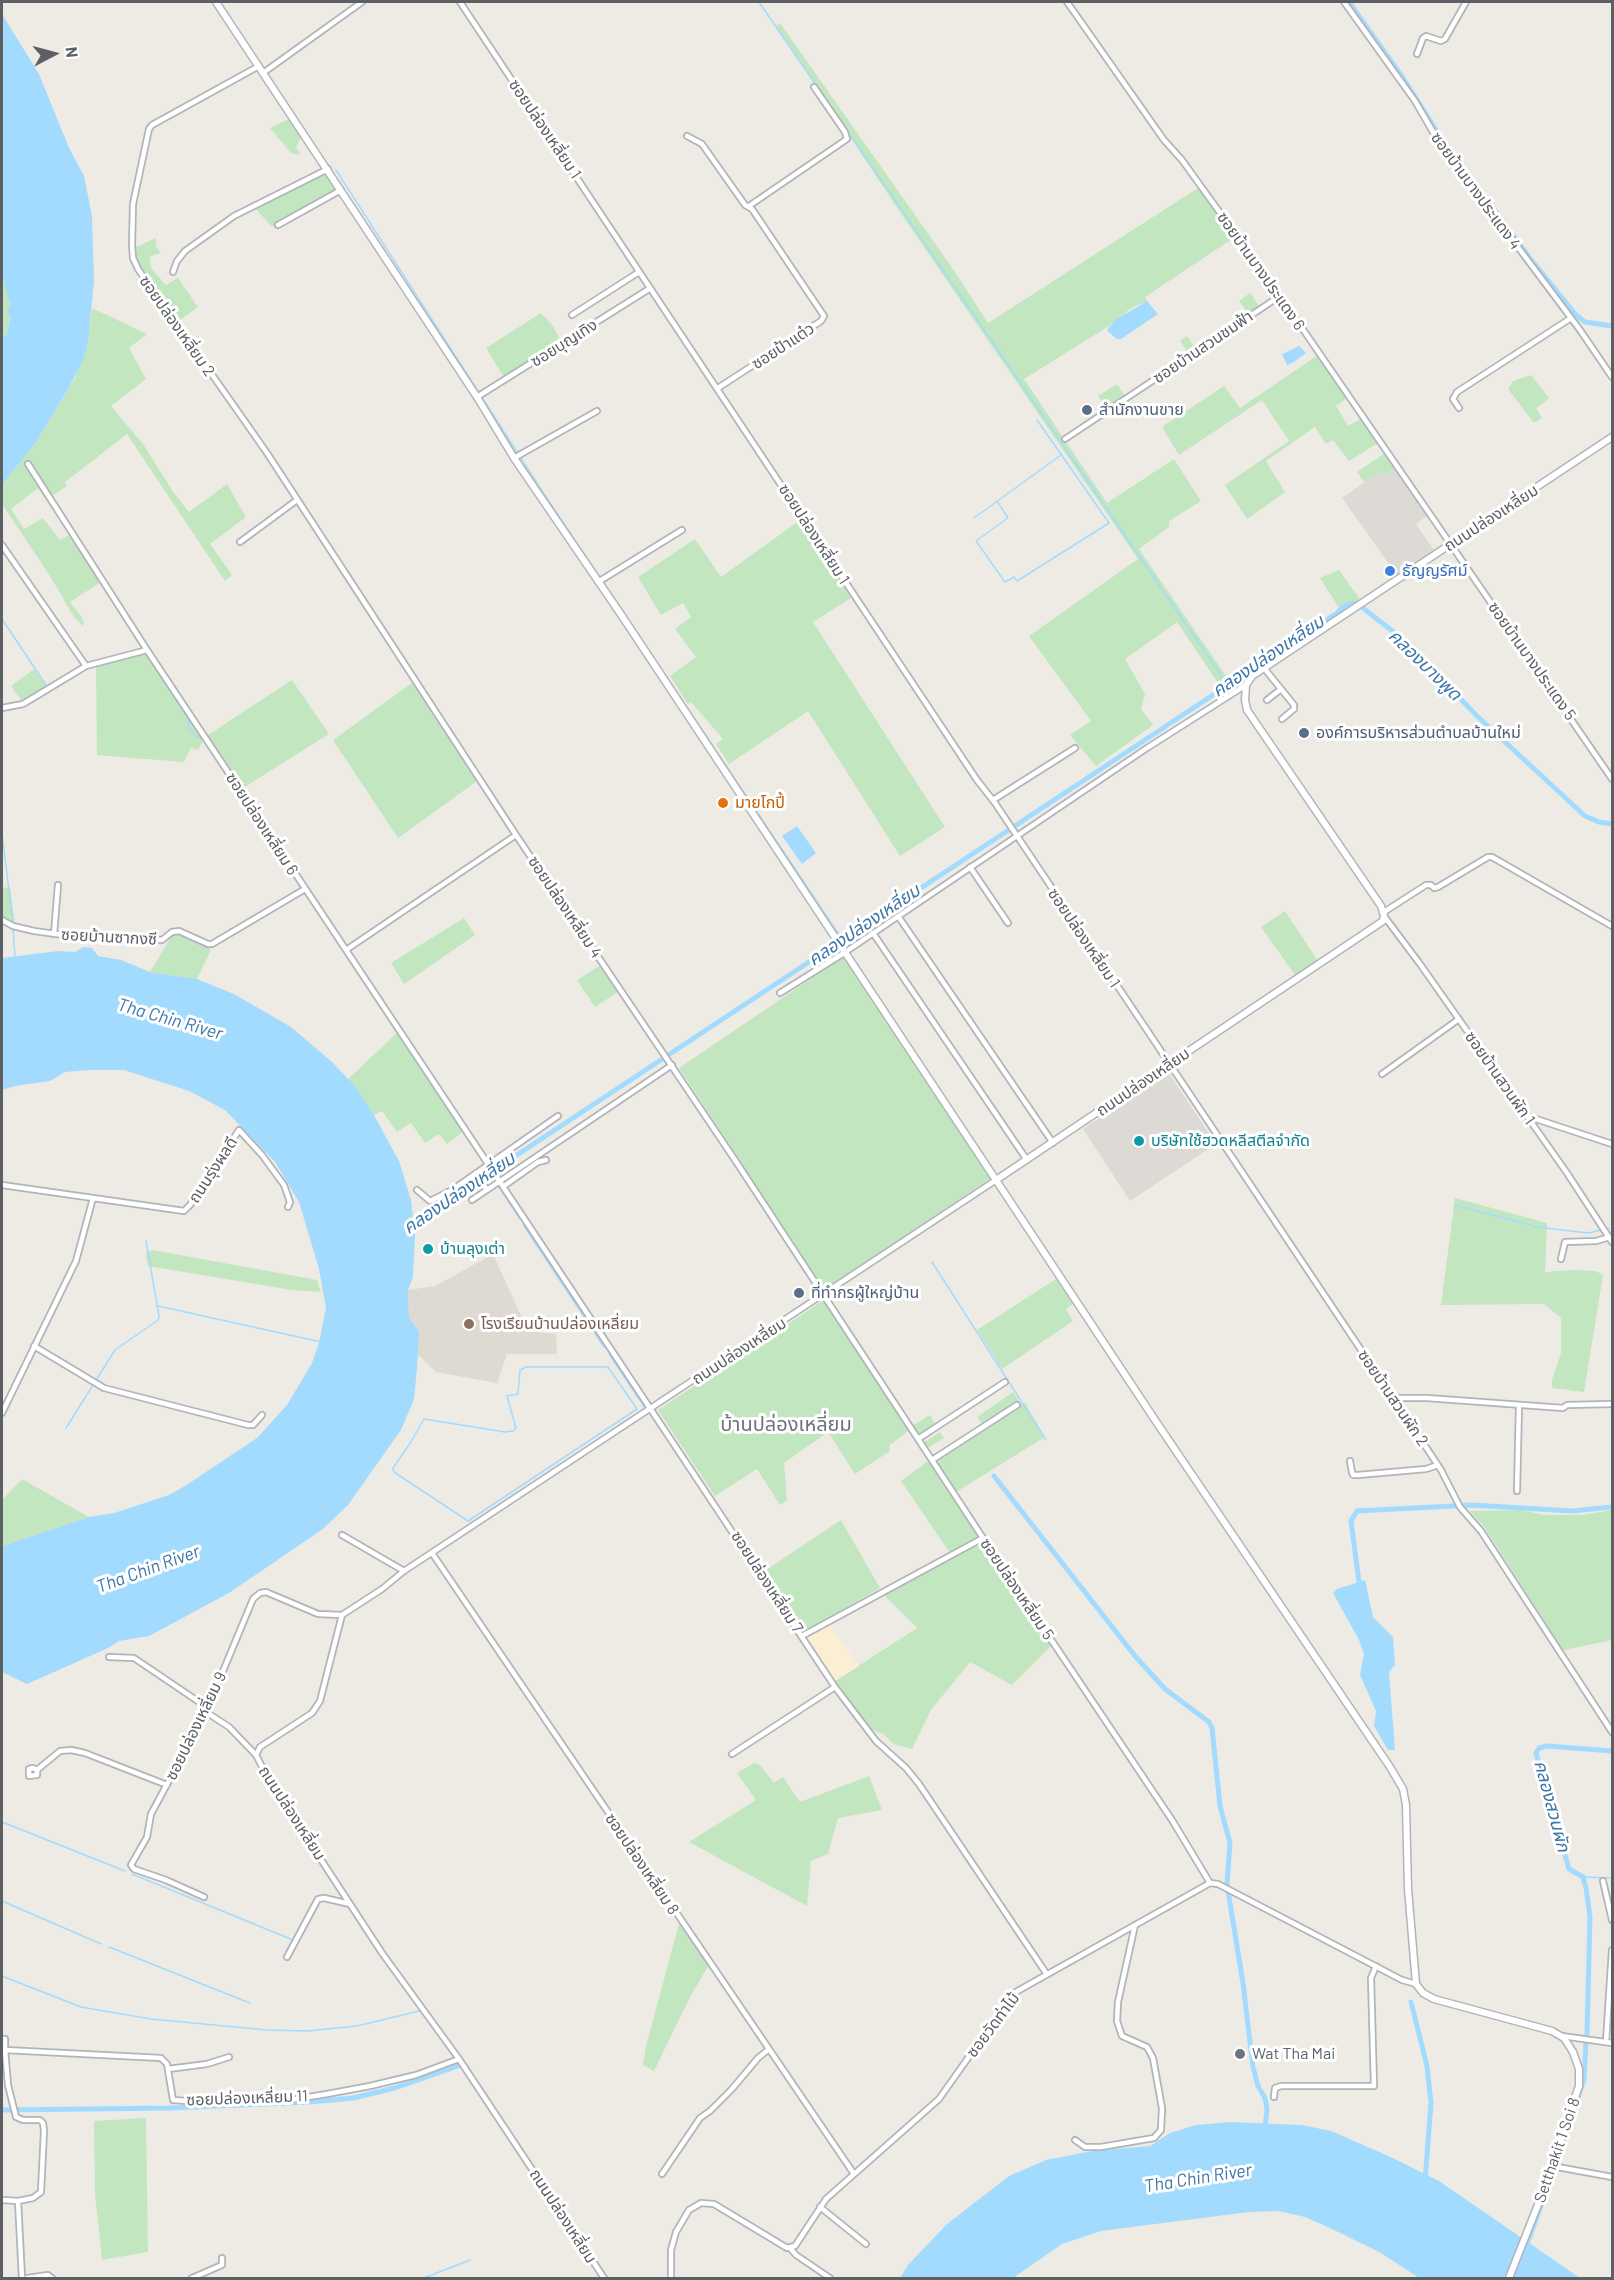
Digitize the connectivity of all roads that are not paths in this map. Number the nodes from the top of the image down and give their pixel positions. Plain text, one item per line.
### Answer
1 (216, 2) edge
2 (362, 2) edge
3 (460, 2) edge
4 (1067, 2) edge
5 (1344, 2) edge
6 (1466, 2) edge
7 (1417, 54) dead end
8 (259, 66) junction
9 (262, 73) junction
10 (814, 87) dead end
11 (687, 136) dead end
12 (328, 169) junction
13 (342, 189) junction
14 (749, 206) junction
15 (278, 225) dead end
16 (173, 272) dead end
17 (639, 272) junction
18 (649, 289) junction
19 (1280, 296) junction
20 (572, 315) dead end
21 (1570, 318) junction
22 (1612, 376) edge
23 (718, 388) junction
24 (477, 397) junction
25 (1459, 408) dead end
26 (597, 411) dead end
27 (1612, 438) edge
28 (1065, 439) dead end
29 (514, 458) junction
30 (28, 464) dead end
31 (297, 500) junction
32 (308, 517) joint
33 (682, 530) dead end
34 (240, 542) dead end
35 (2, 544) edge
36 (1451, 544) junction
37 (601, 580) junction
38 (147, 650) junction
39 (86, 666) junction
40 (1264, 668) junction
41 (1246, 685) junction
42 (1281, 689) junction
43 (1268, 700) dead end
44 (2, 708) edge
45 (1282, 719) dead end
46 (1075, 748) dead end
47 (1612, 779) edge
48 (993, 800) junction
49 (516, 835) junction
50 (1017, 836) junction
51 (970, 867) junction
52 (58, 885) dead end
53 (305, 889) junction
54 (1384, 914) junction
55 (898, 916) junction
56 (2, 920) edge
57 (1008, 923) dead end
58 (1612, 926) edge
59 (873, 933) junction
60 (54, 934) junction
61 (346, 950) junction
62 (844, 953) junction
63 (780, 993) dead end
64 (1459, 1019) junction
65 (672, 1065) junction
66 (1169, 1066) junction
67 (1382, 1074) dead end
68 (558, 1116) dead end
69 (1527, 1116) junction
70 (1053, 1143) junction
71 (1612, 1144) edge
72 (546, 1160) dead end
73 (1027, 1160) junction
74 (490, 1164) junction
75 (477, 1175) junction
76 (996, 1180) junction
77 (501, 1181) junction
78 (2, 1185) edge
79 (417, 1190) dead end
80 (488, 1190) junction
81 (93, 1198) junction
82 (472, 1200) dead end
83 (288, 1207) dead end
84 (1610, 1238) edge
85 (1561, 1259) dead end
86 (825, 1295) junction
87 (34, 1346) junction
88 (1005, 1382) dead end
89 (1394, 1398) junction
90 (1612, 1404) edge
91 (1017, 1405) dead end
92 (1519, 1405) junction
93 (651, 1409) junction
94 (2, 1413) edge
95 (262, 1415) dead end
96 (918, 1439) junction
97 (932, 1460) junction
98 (1350, 1461) dead end
99 (1438, 1465) junction
100 (1516, 1491) dead end
101 (342, 1535) dead end
102 (983, 1538) junction
103 (432, 1553) junction
104 (404, 1571) junction
105 (342, 1615) junction
106 (802, 1636) junction
107 (109, 1657) dead end
108 (835, 1687) junction
109 (207, 1710) junction
110 (1612, 1732) edge
111 (732, 1754) dead end
112 (256, 1755) junction
113 (37, 1770) dead end
114 (167, 1785) junction
115 (1603, 1881) dead end
116 (1210, 1883) junction
117 (204, 1897) dead end
118 (350, 1904) junction
119 (1612, 1920) edge
120 (1135, 1925) junction
121 (1612, 1950) edge
122 (287, 1957) dead end
123 (1376, 1966) junction
124 (1046, 1973) junction
125 (1416, 1984) junction
126 (1562, 2036) junction
127 (2, 2039) edge
128 (1606, 2042) junction
129 (1612, 2043) edge
130 (769, 2049) junction
131 (5, 2050) junction
132 (229, 2057) dead end
133 (459, 2059) junction
134 (168, 2070) junction
135 (1274, 2097) dead end
136 (1075, 2140) dead end
137 (1552, 2166) junction
138 (662, 2174) dead end
139 (854, 2174) junction
140 (1612, 2177) edge
141 (2, 2200) edge
142 (18, 2201) junction
143 (819, 2207) junction
144 (866, 2244) dead end
145 (790, 2248) junction
146 (222, 2258) dead end
147 (22, 2278) edge
148 (27, 2278) edge
149 (52, 2278) edge
150 (192, 2278) edge
151 (604, 2278) edge
152 (671, 2278) edge
153 (830, 2278) edge
154 (1509, 2278) edge

1 - 8 street
2 - 9 street
3 - 17 street, ซอยปล่องเหลี่ยม 1
4 - 19 street, ซอยบ้านบางประแดง 6
5 - 21 street, ซอยบ้านบางประแดง 4
6 - 7 street
8 - 9 street
8 - 31 street, ซอยปล่องเหลี่ยม 2
9 - 12 street
10 - 14 street
11 - 14 street
12 - 13 street
12 - 16 street
13 - 15 street
13 - 24 street
14 - 23 street, ซอยป้าแต๋ว
17 - 18 street, ซอยปล่องเหลี่ยม 1
17 - 20 street
18 - 23 street, ซอยปล่องเหลี่ยม 1
18 - 24 street, ซอยบุญเทิง
19 - 28 street, ซอยบ้านสวนชมฟ้า
19 - 36 street, ซอยบ้านบางประแดง 6
21 - 22 street, ซอยบ้านบางประแดง 4
21 - 25 street
23 - 48 street, ซอยปล่องเหลี่ยม 1
24 - 29 street
26 - 29 street
27 - 36 street, ถนนปล่องเหลี่ยม
29 - 37 street
30 - 38 street, ซอยปล่องเหลี่ยม 6
31 - 32 street, ซอยปล่องเหลี่ยม 2
31 - 34 street
32 - 49 street, ซอยปล่องเหลี่ยม 4
33 - 37 street
35 - 39 street
36 - 40 street, ถนนปล่องเหลี่ยม
36 - 47 street, ซอยบ้านบางประแดง 5
37 - 62 street
38 - 39 street
38 - 53 street, ซอยปล่องเหลี่ยม 6
39 - 44 street
40 - 41 street, ถนนปล่องเหลี่ยม
40 - 42 street
41 - 50 street
41 - 54 street
42 - 43 street
42 - 45 street
46 - 48 street
48 - 50 street, ซอยปล่องเหลี่ยม 1
49 - 61 street
49 - 65 street, ซอยปล่องเหลี่ยม 4
50 - 51 street
50 - 66 street, ซอยปล่องเหลี่ยม 1
51 - 55 street
51 - 57 street
52 - 60 street
53 - 60 street, ซอยบ้านซากงซี
53 - 61 street, ซอยปล่องเหลี่ยม 6
54 - 58 street
54 - 64 street, ซอยบ้านสวนผัก 1
54 - 66 street, ถนนปล่องเหลี่ยม
55 - 59 street
55 - 70 street
56 - 60 street, ซอยบ้านซากงซี
59 - 62 street
59 - 73 street
61 - 74 street, ซอยปล่องเหลี่ยม 6
62 - 63 street
62 - 76 street
64 - 67 street
64 - 69 street, ซอยบ้านสวนผัก 1
65 - 77 street
65 - 86 street, ซอยปล่องเหลี่ยม 4
66 - 70 street, ถนนปล่องเหลี่ยม
66 - 89 street, ซอยบ้านสวนผัก 2
68 - 74 street
69 - 71 street
69 - 84 street, ซอยบ้านสวนผัก 1
70 - 73 street, ถนนปล่องเหลี่ยม
72 - 77 street
73 - 76 street, ถนนปล่องเหลี่ยม
74 - 75 street
74 - 77 street, ซอยปล่องเหลี่ยม 6
75 - 79 street
75 - 80 street
76 - 86 street, ถนนปล่องเหลี่ยม
76 - 125 street
77 - 80 street
77 - 93 street, ซอยปล่องเหลี่ยม 7
78 - 81 street, ถนนรุ่งผลดี
80 - 82 street
81 - 83 street, ถนนรุ่งผลดี
81 - 87 street
84 - 85 street
86 - 93 street, ถนนปล่องเหลี่ยม
86 - 96 street, ซอยปล่องเหลี่ยม 5
87 - 94 street
87 - 95 street
88 - 96 street
89 - 92 street
89 - 99 street, ซอยบ้านสวนผัก 2
90 - 92 street
91 - 97 street
92 - 100 street
93 - 103 street, ถนนปล่องเหลี่ยม
93 - 106 street, ซอยปล่องเหลี่ยม 7
96 - 97 street, ซอยปล่องเหลี่ยม 5
97 - 102 street, ซอยปล่องเหลี่ยม 5
98 - 99 street
99 - 110 street, ซอยบ้านสวนผัก 2
101 - 104 street
102 - 106 street
102 - 116 street, ซอยปล่องเหลี่ยม 5
103 - 104 street, ถนนปล่องเหลี่ยม
103 - 130 street, ซอยปล่องเหลี่ยม 8
104 - 105 street, ถนนปล่องเหลี่ยม
105 - 109 street, ซอยปล่องเหลี่ยม 9
105 - 112 street, ถนนปล่องเหลี่ยม
106 - 108 street, ซอยปล่องเหลี่ยม 7
107 - 109 street
108 - 111 street
108 - 124 street, ซอยปล่องเหลี่ยม 7
109 - 112 street
109 - 114 street, ซอยปล่องเหลี่ยม 9
112 - 118 street, ถนนปล่องเหลี่ยม
113 - 114 street
114 - 117 street, ซอยปล่องเหลี่ยม 9
115 - 119 street
116 - 120 street, ซอยวัดท่าไม้
116 - 123 street
118 - 122 street
118 - 133 street, ถนนปล่องเหลี่ยม
120 - 124 street, ซอยวัดท่าไม้
120 - 136 street
121 - 128 street
123 - 125 street
123 - 135 street
124 - 139 street, ซอยวัดท่าไม้
125 - 126 street
126 - 128 street
126 - 137 street, Setthakit 1 Soi 8
127 - 131 street
128 - 129 street
130 - 138 street
130 - 139 street, ซอยปล่องเหลี่ยม 8
131 - 134 street
131 - 142 street
132 - 134 street
133 - 134 street, ซอยปล่องเหลี่ยม 11
133 - 151 street, ถนนปล่องเหลี่ยม
137 - 140 street
137 - 154 street, Setthakit 1 Soi 8
139 - 143 street, ซอยวัดท่าไม้
141 - 142 street
142 - 147 street
143 - 144 street
143 - 145 street, ซอยวัดท่าไม้
145 - 152 street
145 - 153 street
146 - 150 street
148 - 149 street

